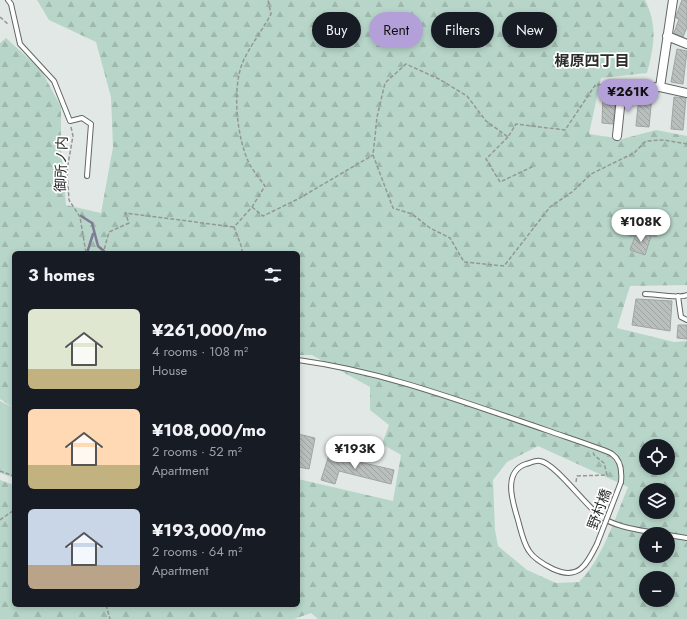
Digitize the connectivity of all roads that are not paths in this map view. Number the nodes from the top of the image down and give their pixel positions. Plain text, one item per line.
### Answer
1 (8, 0) edge
2 (673, 0) edge
3 (667, 36) junction
4 (687, 44) edge
5 (609, 86) road end
6 (622, 88) junction
7 (660, 88) junction
8 (687, 93) edge
9 (617, 136) dead end
10 (87, 176) dead end
11 (645, 294) dead end
12 (687, 295) edge
13 (678, 296) junction
14 (687, 320) edge
15 (300, 360) edge
16 (607, 519) edge
17 (607, 519) edge
18 (607, 519) edge
19 (607, 519) edge
20 (639, 529) edge
21 (675, 537) edge
22 (687, 538) edge

1 - 10 lane
2 - 3 street
3 - 4 street
3 - 7 street
5 - 6 street
6 - 7 street
6 - 9 street
7 - 8 street
11 - 13 lane
12 - 13 lane
13 - 14 lane
15 - 19 lane, 野村橋, bridge
16 - 20 lane, 野村橋, bridge
17 - 18 lane, 野村橋, bridge
21 - 22 lane

